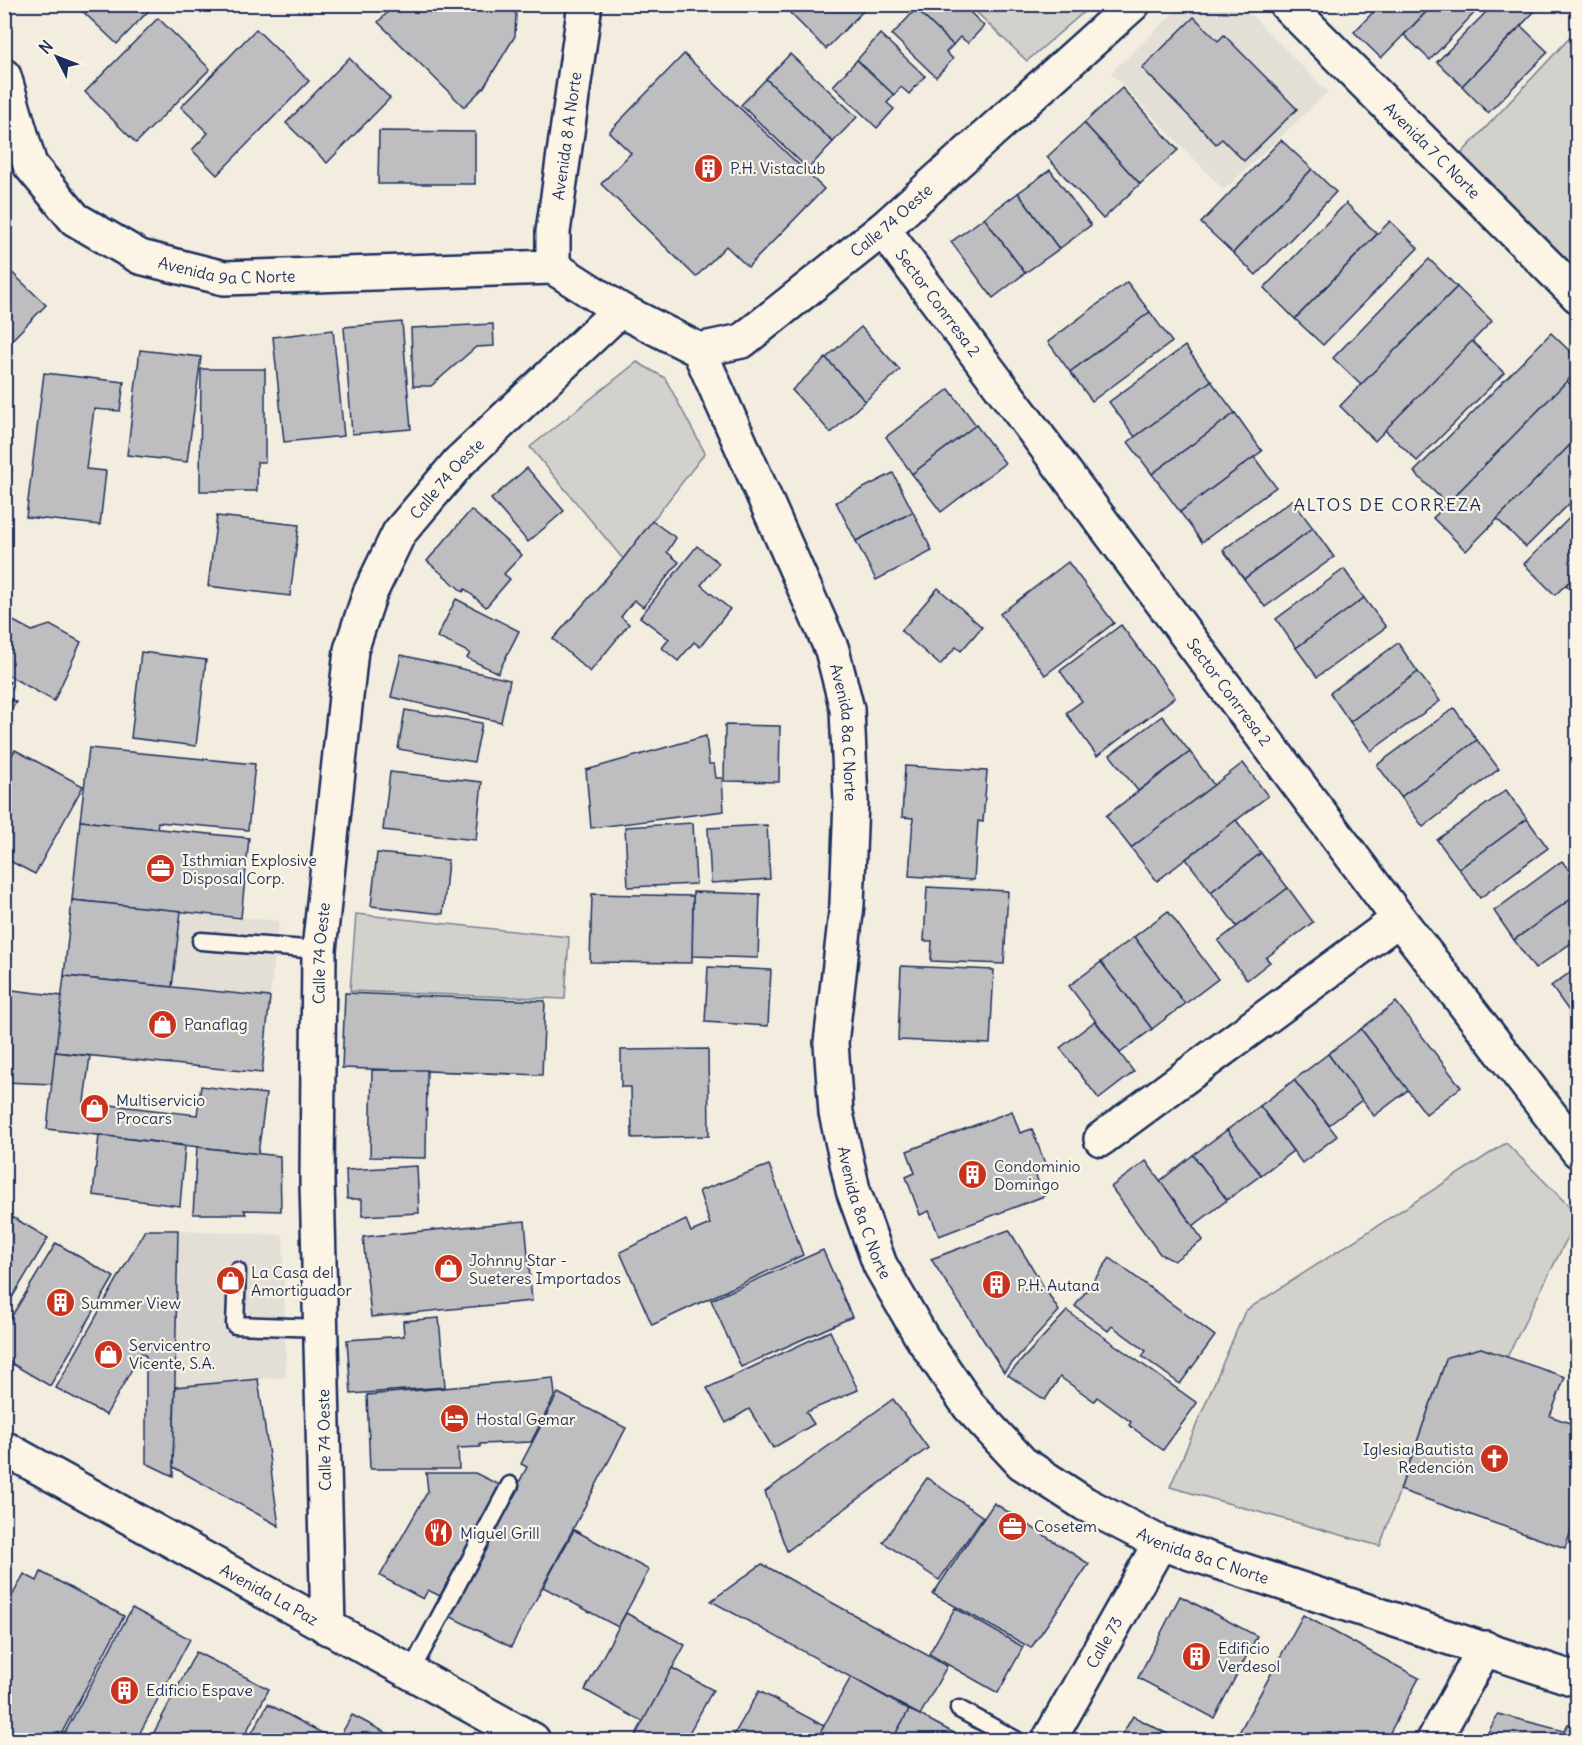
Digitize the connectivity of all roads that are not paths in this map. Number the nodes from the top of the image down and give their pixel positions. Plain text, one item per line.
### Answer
1 (585, 4) edge
2 (1133, 4) edge
3 (1286, 4) edge
4 (4, 76) edge
5 (883, 229) junction
6 (553, 267) junction
7 (1578, 296) edge
8 (620, 310) junction
9 (699, 350) junction
10 (1399, 919) junction
11 (201, 941) dead end
12 (319, 950) junction
13 (1101, 1139) dead end
14 (1578, 1151) edge
15 (237, 1271) dead end
16 (321, 1328) junction
17 (6, 1452) edge
18 (510, 1485) dead end
19 (1160, 1543) junction
20 (328, 1628) junction
21 (1485, 1648) junction
22 (410, 1673) junction
23 (1578, 1680) edge
24 (959, 1709) dead end
25 (533, 1740) edge
26 (1016, 1740) edge
27 (1049, 1740) edge
28 (1434, 1740) edge

1 - 6 street, Avenida 8 A Norte
2 - 5 street, Calle 74 Oeste
3 - 7 street, Avenida 7 C Norte
4 - 6 street, Avenida 9a C Norte
5 - 9 street, Calle 74 Oeste
5 - 10 street, Sector Conrresa 2
6 - 8 street
8 - 9 street
8 - 12 street, Calle 74 Oeste
9 - 19 street, Avenida 8a C Norte
10 - 13 street
10 - 14 street, Sector Conrresa 2
11 - 12 lane
12 - 16 street, Calle 74 Oeste
15 - 16 lane
16 - 20 street, Calle 74 Oeste
17 - 20 street, Avenida La Paz
18 - 22 lane
19 - 21 street, Avenida 8a C Norte
19 - 27 street, Calle 73
20 - 22 street, Avenida La Paz
21 - 23 street, Avenida 8a C Norte
21 - 28 street
22 - 25 street, Avenida La Paz
24 - 26 lane

